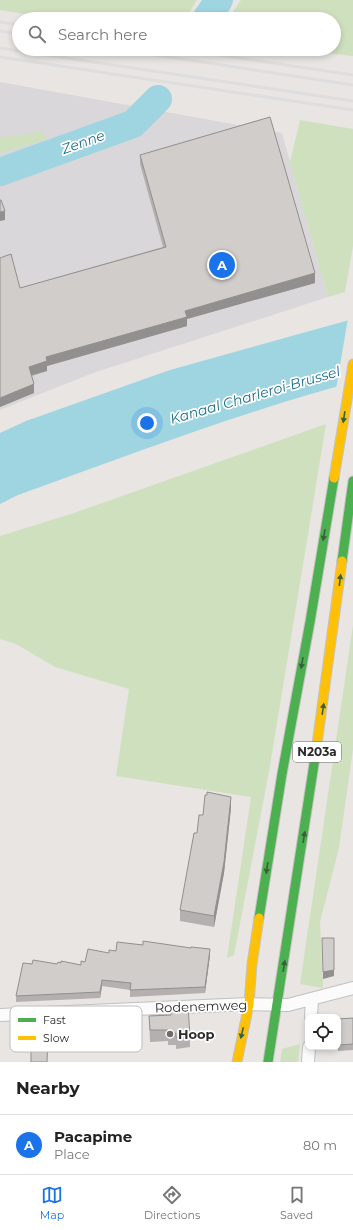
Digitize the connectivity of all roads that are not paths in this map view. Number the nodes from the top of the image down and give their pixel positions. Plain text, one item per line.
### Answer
1 (353, 364) edge
2 (353, 481) edge
3 (353, 988) edge
4 (312, 999) junction
5 (249, 1004) junction
6 (277, 1004) junction
7 (142, 1009) edge
8 (311, 1014) edge
9 (0, 1015) edge
10 (10, 1015) edge
11 (309, 1050) edge
12 (237, 1062) edge
13 (268, 1062) edge
14 (308, 1062) edge

1 -> 5 highway, N203a
6 -> 2 highway, N203a
3 - 4 street, Rodenemweg
4 - 6 street, Rodenemweg
4 - 8 street
5 - 6 street, Rodenemweg
5 - 7 street, Rodenemweg
5 -> 12 highway, N203a
6 - 13 highway, N203a
9 - 10 street, Rodenemweg
11 - 14 street

